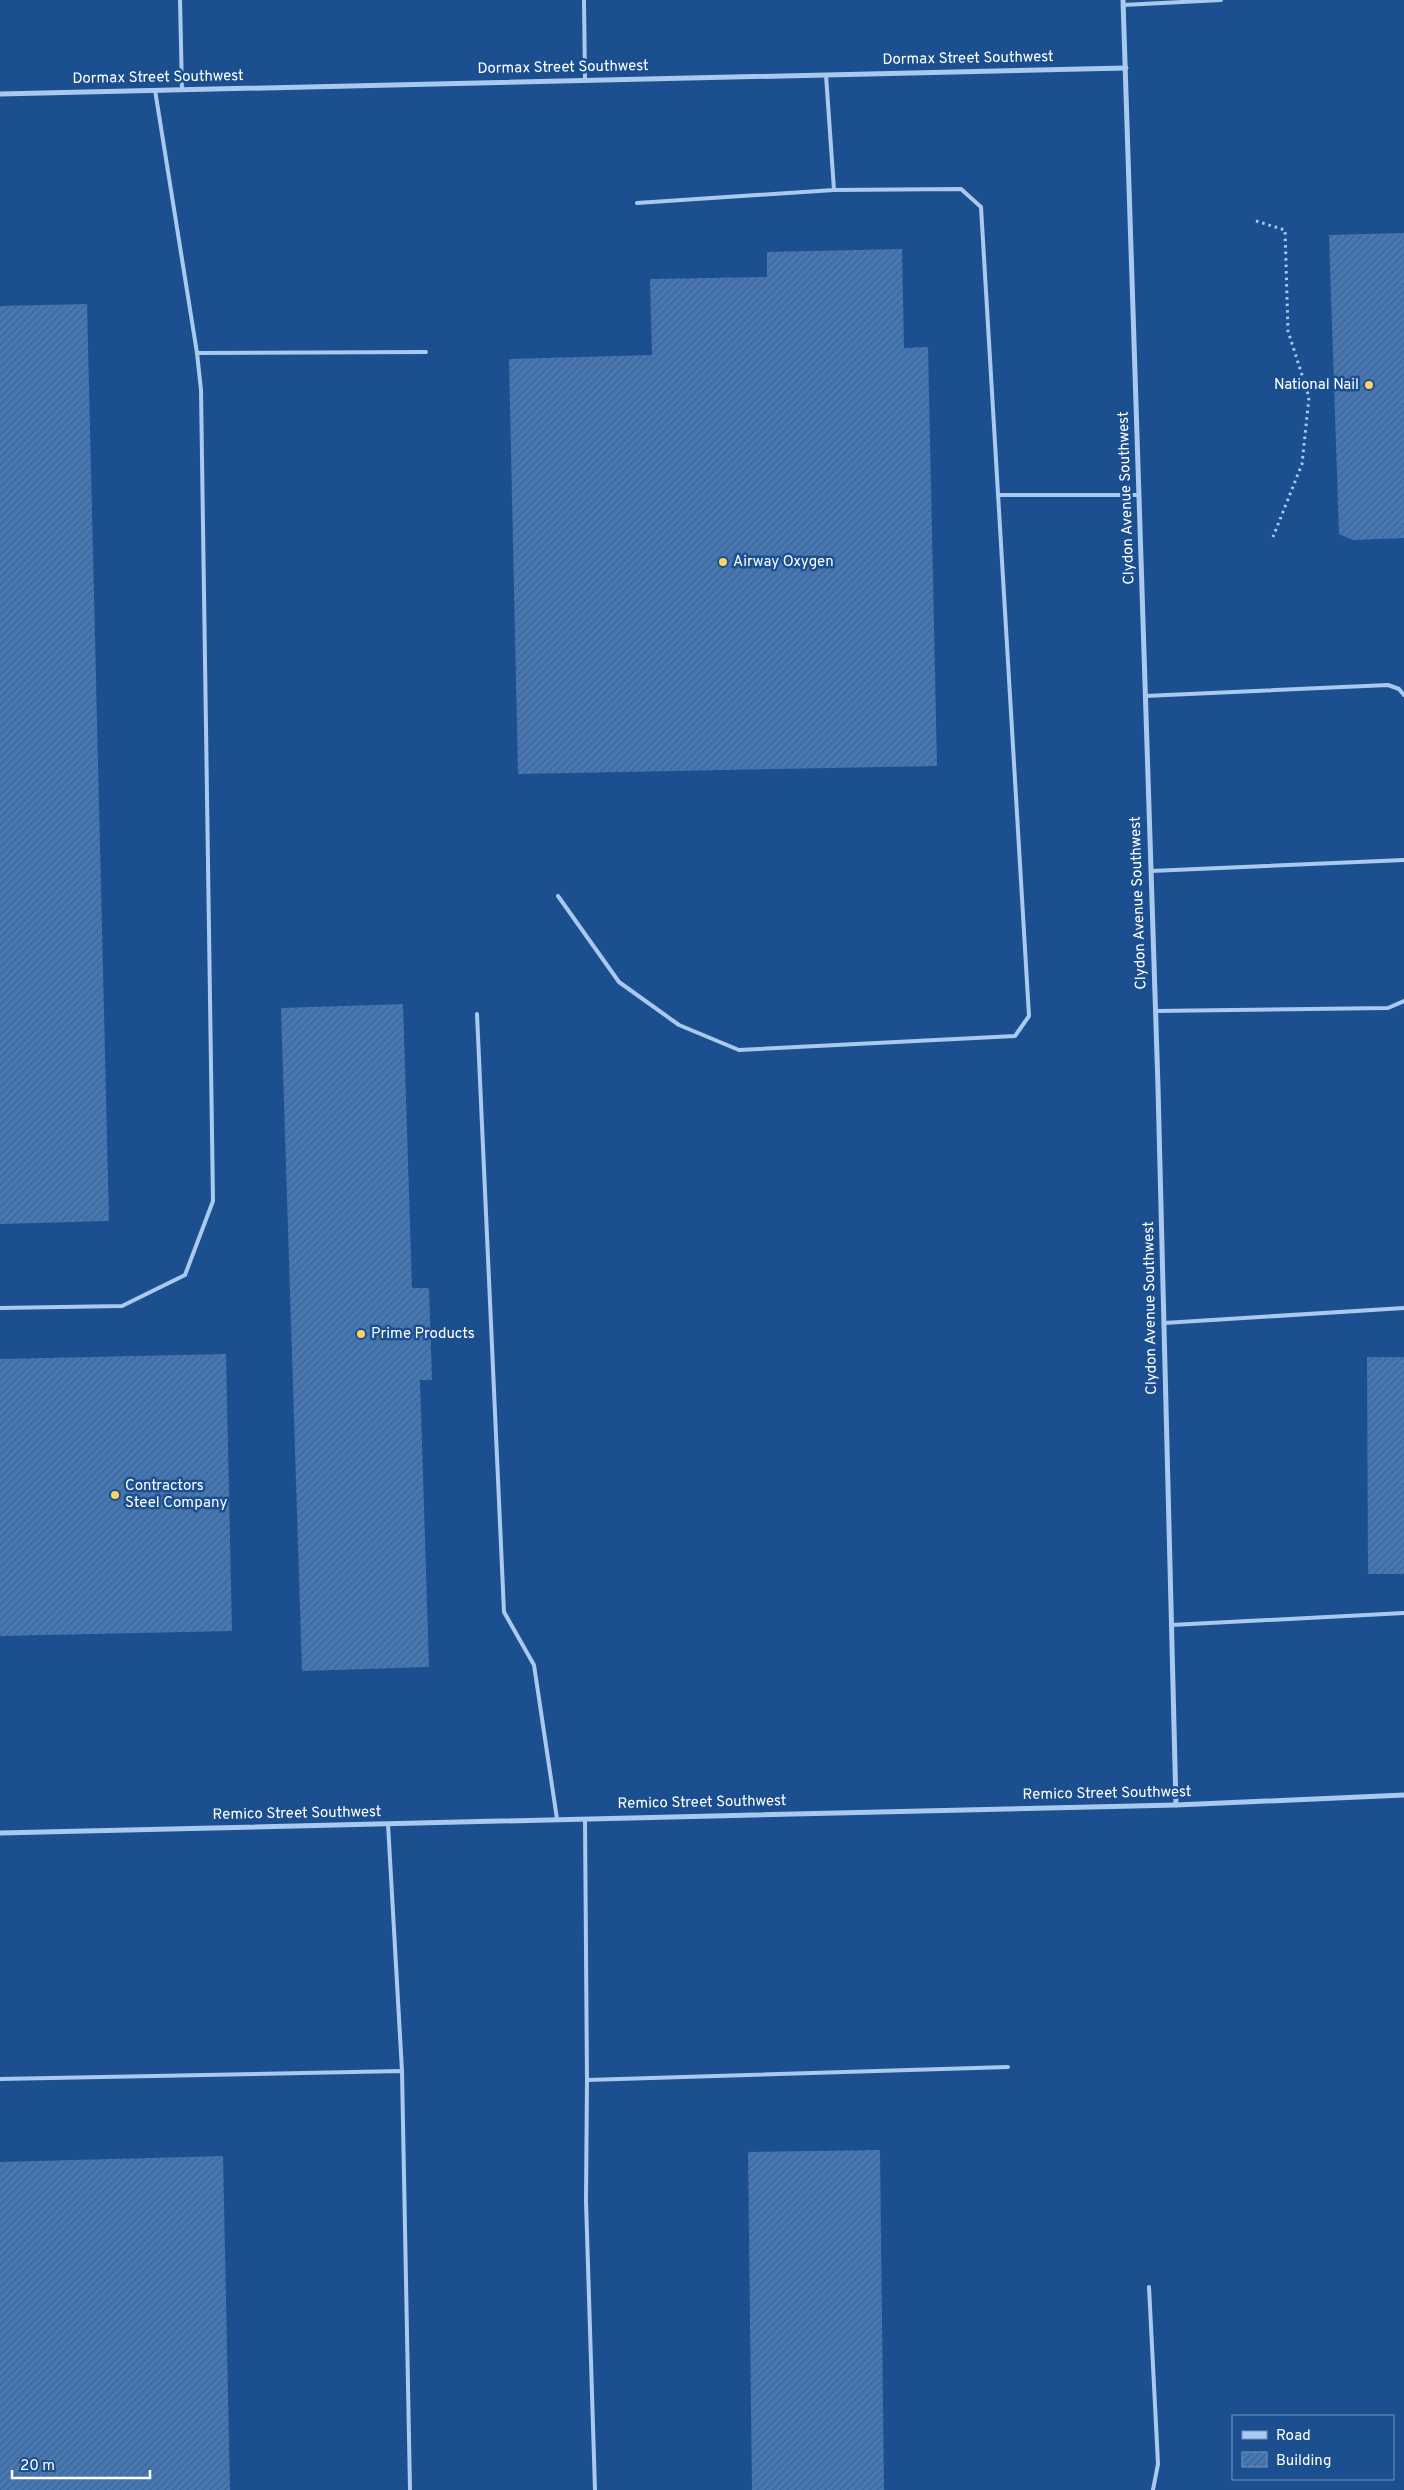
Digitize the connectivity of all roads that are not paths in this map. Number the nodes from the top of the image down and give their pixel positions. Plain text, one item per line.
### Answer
1 (180, 0) edge
2 (584, 0) edge
3 (1221, 0) edge
4 (1123, 3) edge
5 (1126, 68) junction
6 (826, 75) junction
7 (585, 80) junction
8 (155, 90) junction
9 (182, 90) junction
10 (0, 94) edge
11 (834, 190) junction
12 (637, 203) dead end
13 (426, 352) dead end
14 (197, 353) junction
15 (998, 495) junction
16 (1139, 495) junction
17 (1404, 695) edge
18 (1145, 696) junction
19 (1404, 860) edge
20 (1151, 871) junction
21 (558, 896) dead end
22 (1404, 1001) edge
23 (1155, 1011) junction
24 (477, 1014) dead end
25 (0, 1308) edge
26 (1404, 1308) edge
27 (1164, 1323) junction
28 (1404, 1613) edge
29 (1172, 1625) junction
30 (1404, 1795) edge
31 (1176, 1805) junction
32 (557, 1819) junction
33 (585, 1819) junction
34 (388, 1824) junction
35 (0, 1833) edge
36 (1008, 2067) dead end
37 (402, 2071) junction
38 (0, 2079) edge
39 (587, 2080) junction
40 (1149, 2287) dead end
41 (410, 2490) edge
42 (595, 2490) edge
43 (1153, 2490) edge

1 - 9 lane
2 - 7 lane
3 - 4 lane
4 - 5 street, Clydon Avenue Southwest
5 - 6 street, Dormax Street Southwest
5 - 16 street, Clydon Avenue Southwest
6 - 7 street, Dormax Street Southwest
6 - 11 lane
7 - 9 street, Dormax Street Southwest
8 - 9 street, Dormax Street Southwest
8 - 10 street, Dormax Street Southwest
8 - 14 lane
11 - 12 lane
11 - 15 lane
13 - 14 lane
14 - 25 lane
15 - 16 lane
15 - 21 lane
16 - 18 street, Clydon Avenue Southwest
17 - 18 lane
18 - 20 street, Clydon Avenue Southwest
19 - 20 lane
20 - 23 street, Clydon Avenue Southwest
22 - 23 lane
23 - 27 street, Clydon Avenue Southwest
24 - 32 lane
26 - 27 lane
27 - 29 street, Clydon Avenue Southwest
28 - 29 lane
29 - 31 street, Clydon Avenue Southwest
30 - 31 street, Remico Street Southwest
31 - 33 street, Remico Street Southwest
32 - 33 street, Remico Street Southwest
32 - 34 street, Remico Street Southwest
33 - 39 lane
34 - 35 street, Remico Street Southwest
34 - 37 lane
36 - 39 lane
37 - 38 lane
37 - 41 lane
39 - 42 lane
40 - 43 lane

